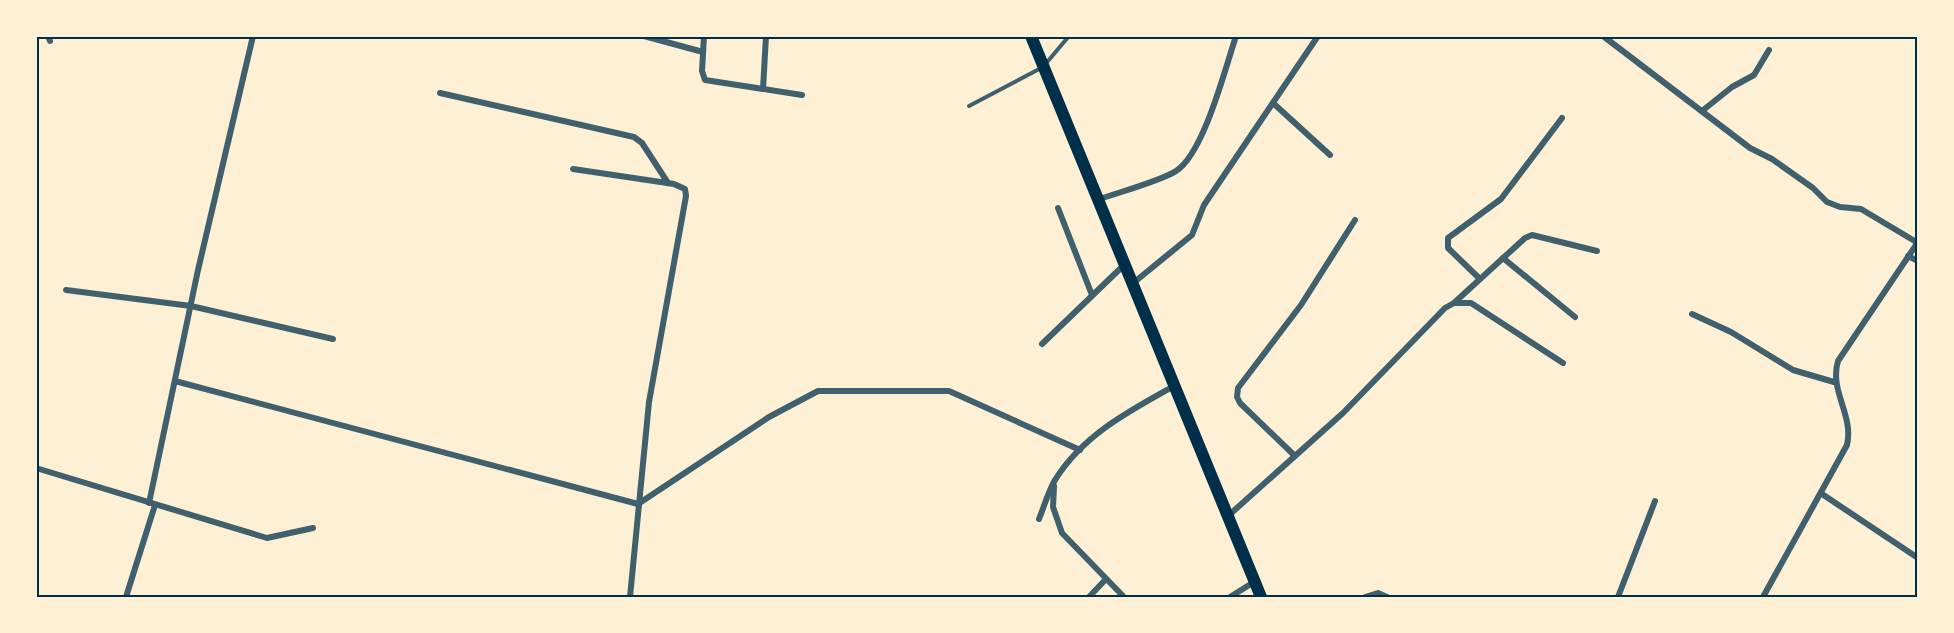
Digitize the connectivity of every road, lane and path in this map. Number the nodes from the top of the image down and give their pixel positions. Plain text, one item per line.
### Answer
1 (253, 36) edge
2 (644, 36) edge
3 (704, 36) edge
4 (766, 36) edge
5 (1031, 36) edge
6 (1069, 36) edge
7 (1236, 36) edge
8 (1318, 36) edge
9 (1604, 36) edge
10 (1769, 50) dead end
11 (703, 52) junction
12 (1043, 67) junction
13 (763, 89) junction
14 (440, 93) dead end
15 (802, 95) dead end
16 (1273, 103) junction
17 (969, 106) dead end
18 (1702, 111) junction
19 (1562, 118) dead end
20 (1330, 155) dead end
21 (573, 169) dead end
22 (668, 183) junction
23 (1096, 200) junction
24 (1058, 208) dead end
25 (1354, 220) dead end
26 (1918, 243) edge
27 (1597, 251) dead end
28 (1908, 256) junction
29 (1503, 258) junction
30 (1918, 261) edge
31 (1124, 265) junction
32 (1480, 279) junction
33 (1131, 284) junction
34 (66, 290) dead end
35 (1092, 296) junction
36 (1454, 303) junction
37 (191, 306) junction
38 (1692, 314) dead end
39 (1575, 317) dead end
40 (333, 339) dead end
41 (1042, 344) dead end
42 (1563, 363) dead end
43 (175, 381) junction
44 (1834, 382) junction
45 (1174, 386) junction
46 (1080, 450) junction
47 (1295, 456) junction
48 (36, 468) edge
49 (1054, 481) junction
50 (1822, 494) junction
51 (1655, 501) dead end
52 (152, 504) junction
53 (638, 504) junction
54 (1228, 516) junction
55 (1039, 519) dead end
56 (314, 528) dead end
57 (1918, 558) edge
58 (1106, 579) junction
59 (1255, 582) junction
60 (126, 597) edge
61 (630, 597) edge
62 (1089, 597) edge
63 (1124, 597) edge
64 (1230, 597) edge
65 (1261, 597) edge
66 (1365, 597) edge
67 (1387, 597) edge
68 (1618, 597) edge
69 (1764, 597) edge

1 - 37 street
2 - 11 street
3 - 11 street
4 - 13 street
5 - 12 highway
6 - 12 lane
7 - 23 street
8 - 16 street
9 - 18 street
10 - 18 street
11 - 13 street
12 - 17 lane
12 - 23 highway
13 - 15 street
14 - 22 street
16 - 20 street
16 - 33 street
18 - 26 street
19 - 32 street
21 - 22 street
22 - 53 street
23 - 31 highway
24 - 35 street
25 - 47 street
26 - 28 street
27 - 29 street
28 - 30 street
28 - 44 street
29 - 32 street
29 - 39 street
31 - 33 highway
31 - 35 street
32 - 36 street
33 - 45 highway
34 - 37 street
35 - 41 street
36 - 42 street
36 - 47 street
37 - 40 street
37 - 43 street
38 - 44 street
43 - 52 street
43 - 53 street
44 - 50 street
45 - 46 street
45 - 54 highway
46 - 49 street
46 - 53 street
47 - 54 street
48 - 52 street
49 - 55 street
49 - 58 street
50 - 57 street
50 - 69 street
51 - 68 street
52 - 56 street
52 - 60 street
53 - 61 street
54 - 59 highway
58 - 62 street
58 - 63 street
59 - 64 street
59 - 65 highway
66 - 67 street

